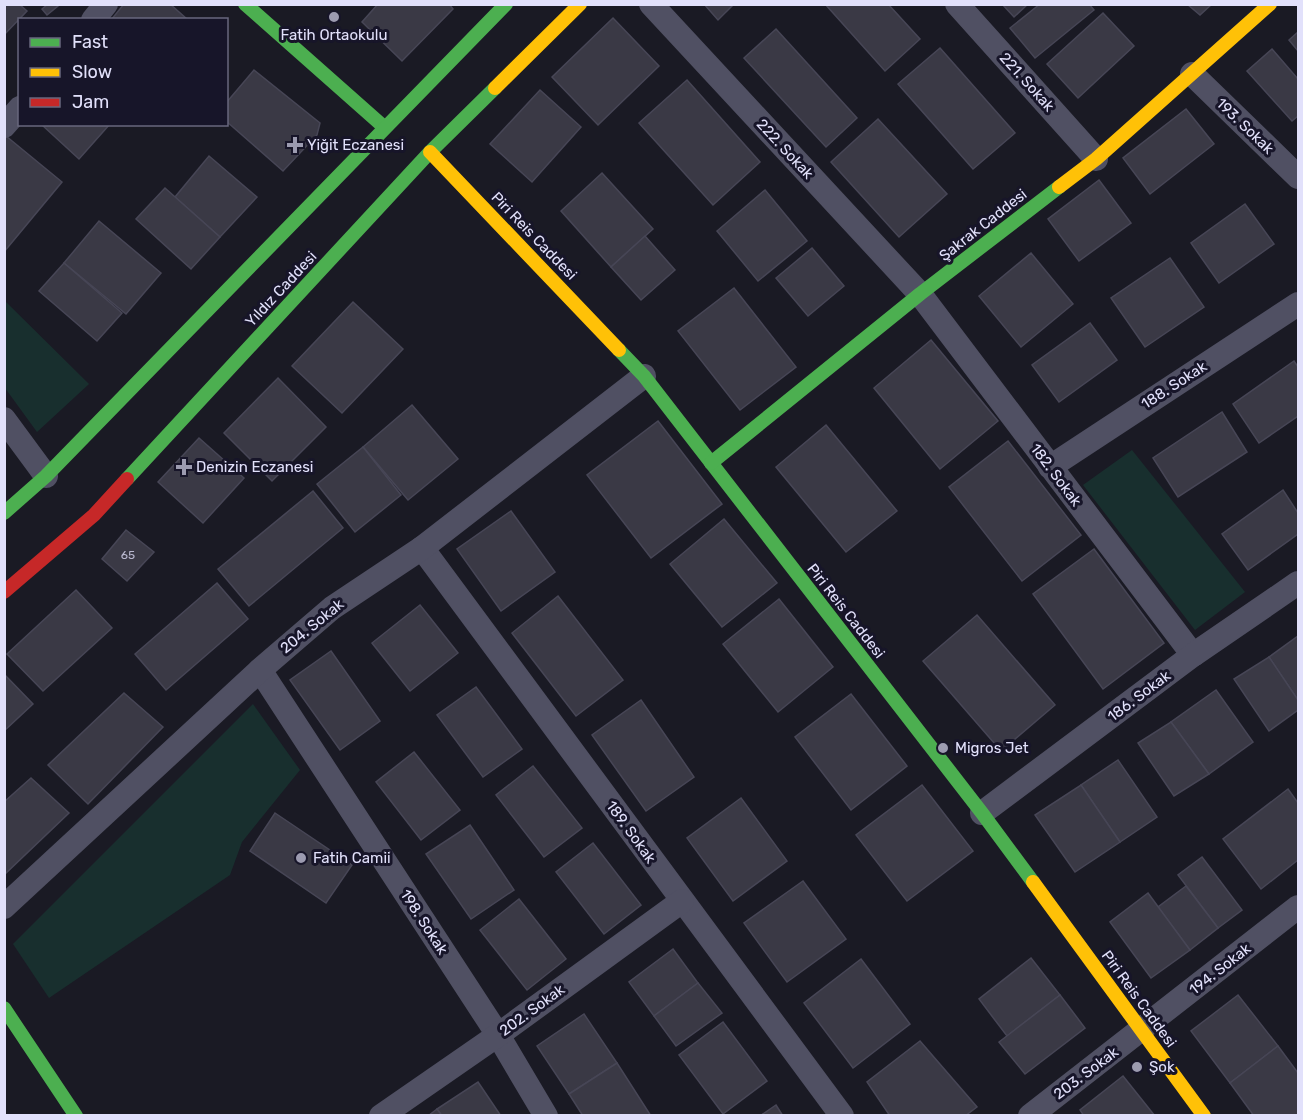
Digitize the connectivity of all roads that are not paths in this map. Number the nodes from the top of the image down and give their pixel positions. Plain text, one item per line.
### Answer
1 (106, 4) edge
2 (245, 4) edge
3 (506, 4) edge
4 (580, 4) edge
5 (651, 4) edge
6 (957, 4) edge
7 (1270, 4) edge
8 (95, 18) edge
9 (1192, 74) junction
10 (18, 110) edge
11 (4, 126) edge
12 (384, 127) junction
13 (430, 152) junction
14 (1096, 159) junction
15 (1299, 177) edge
16 (920, 294) junction
17 (1299, 304) edge
18 (644, 376) junction
19 (4, 419) edge
20 (711, 463) junction
21 (1050, 467) junction
22 (46, 476) junction
23 (4, 513) edge
24 (422, 548) junction
25 (1299, 583) edge
26 (4, 592) edge
27 (1193, 655) junction
28 (260, 670) junction
29 (982, 813) junction
30 (682, 901) junction
31 (4, 907) edge
32 (1299, 907) edge
33 (4, 1008) edge
34 (1142, 1030) junction
35 (498, 1035) junction
36 (76, 1116) edge
37 (381, 1116) edge
38 (546, 1116) edge
39 (842, 1116) edge
40 (1030, 1116) edge
41 (1204, 1116) edge

1 - 8 street
2 - 12 street
3 - 12 street
4 - 13 street, Yıldız Caddesi
5 - 16 street, 222. Sokak
6 - 14 street, 221. Sokak
7 - 9 street, Şakrak Caddesi
9 - 14 street, Şakrak Caddesi
9 - 15 street, 193. Sokak
10 - 11 street
12 - 22 street
13 - 18 street, Piri Reis Caddesi
13 - 26 street, Yıldız Caddesi
14 - 16 street, Şakrak Caddesi
16 - 20 street, Şakrak Caddesi
16 - 21 street, 182. Sokak
17 - 21 street, 188. Sokak
18 - 20 street, Piri Reis Caddesi
18 - 24 street, 204. Sokak
19 - 22 street
20 - 29 street, Piri Reis Caddesi
21 - 27 street, 182. Sokak
22 - 23 street
24 - 28 street, 204. Sokak
24 - 30 street, 189. Sokak
25 - 27 street, 186. Sokak
27 - 29 street, 186. Sokak
28 - 31 street, 204. Sokak
28 - 35 street, 198. Sokak
29 - 34 street, Piri Reis Caddesi
30 - 35 street, 202. Sokak
30 - 39 street, 189. Sokak
32 - 34 street, 194. Sokak
33 - 36 street
34 - 40 street, 203. Sokak
34 - 41 street, Piri Reis Caddesi
35 - 37 street, 202. Sokak
35 - 38 street, 198. Sokak

